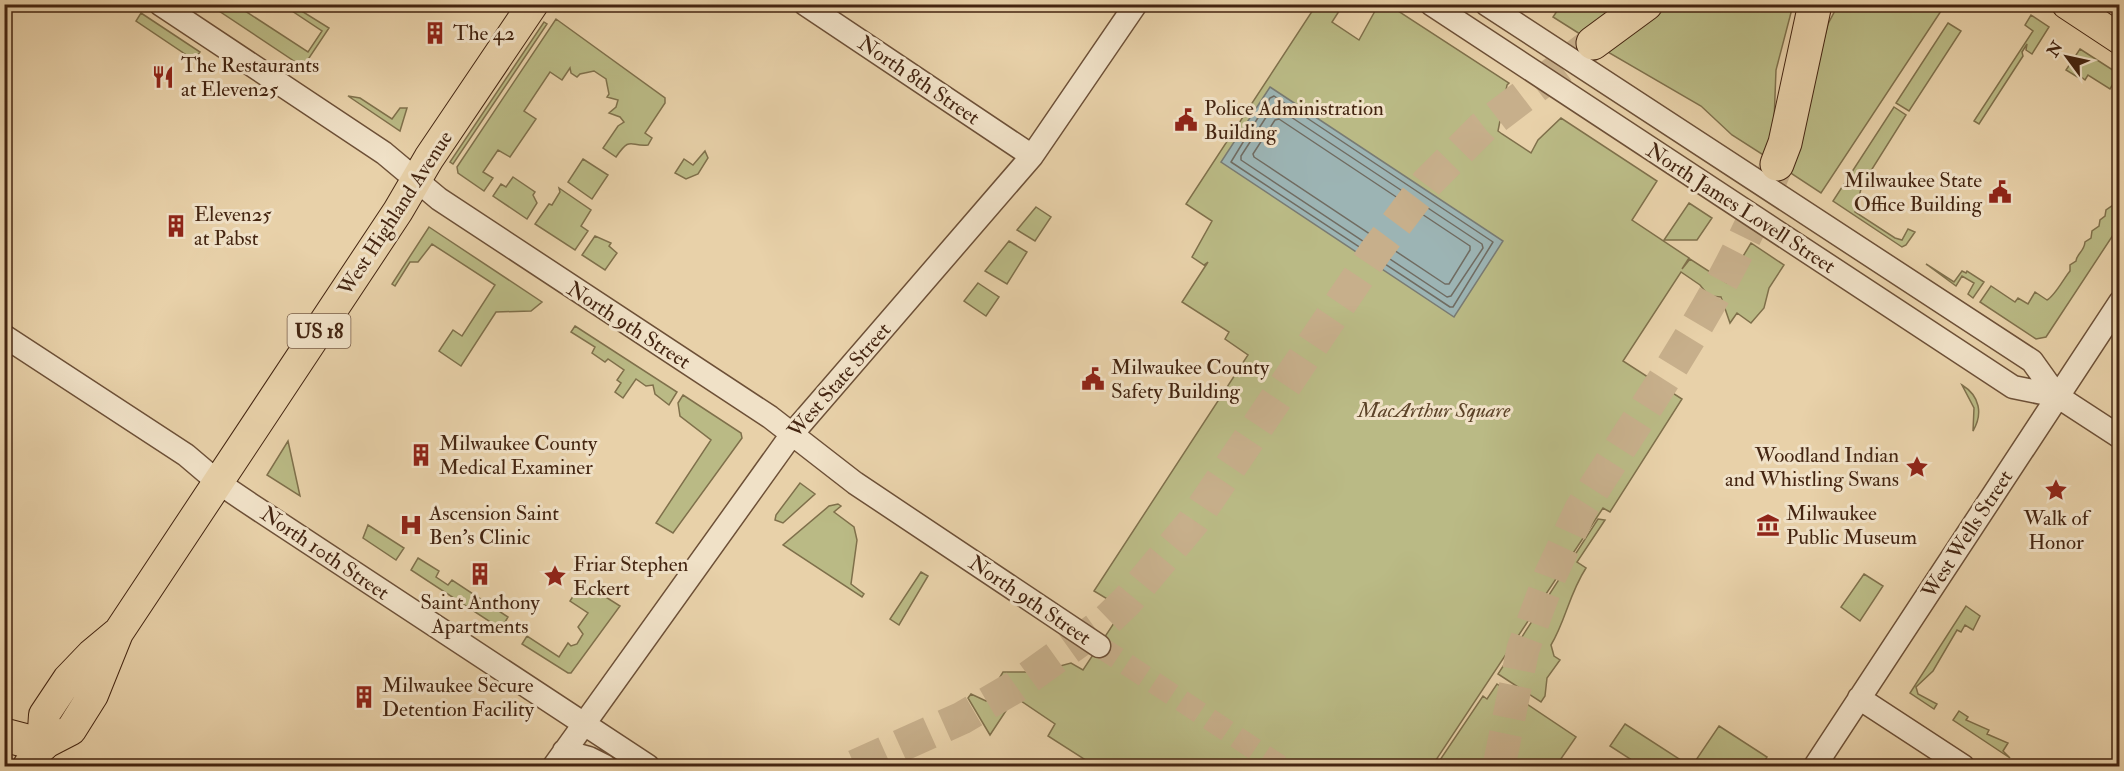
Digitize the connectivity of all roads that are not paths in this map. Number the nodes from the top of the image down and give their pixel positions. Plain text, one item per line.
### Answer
1 (160, 4) edge
2 (533, 4) edge
3 (805, 4) edge
4 (1136, 4) edge
5 (1431, 4) edge
6 (1486, 4) edge
7 (1646, 4) edge
8 (2067, 4) edge
9 (1816, 12) edge
10 (2120, 39) edge
11 (1593, 43) tunnel mouth
12 (1032, 156) junction
13 (1777, 164) tunnel mouth
14 (417, 179) junction
15 (2120, 302) edge
16 (4, 336) edge
17 (2058, 396) junction
18 (792, 434) junction
19 (2120, 437) edge
20 (219, 483) junction
21 (1099, 646) tunnel mouth
22 (1859, 698) junction
23 (583, 724) junction
24 (4, 735) edge
25 (34, 758) edge
26 (559, 759) edge
27 (605, 766) edge
28 (648, 766) edge
29 (1815, 766) edge
30 (1963, 766) edge

1 - 14 street, North 9th Street
2 - 14 main road, West Highland Avenue / US 18
3 - 12 street, North 8th Street
4 - 12 street, West State Street
5 - 17 street, North James Lovell Street
6 - 17 street, North James Lovell Street
7 - 11 highway
8 - 10 main road
9 - 13 highway
12 - 18 street, West State Street
14 - 18 street, North 9th Street
14 - 20 main road, West Highland Avenue / US 18
15 - 17 street, West Wells Street
16 - 20 street, North 10th Street
17 - 19 street, North James Lovell Street
17 - 22 street, West Wells Street
18 - 21 street, North 9th Street
18 - 23 street, West State Street
20 - 23 street, North 10th Street
20 - 25 main road, West Highland Avenue / US 18
22 - 29 street, West Wells Street
22 - 30 street
23 - 26 street, West State Street
23 - 28 street, North 10th Street
24 - 25 highway
26 - 27 street

